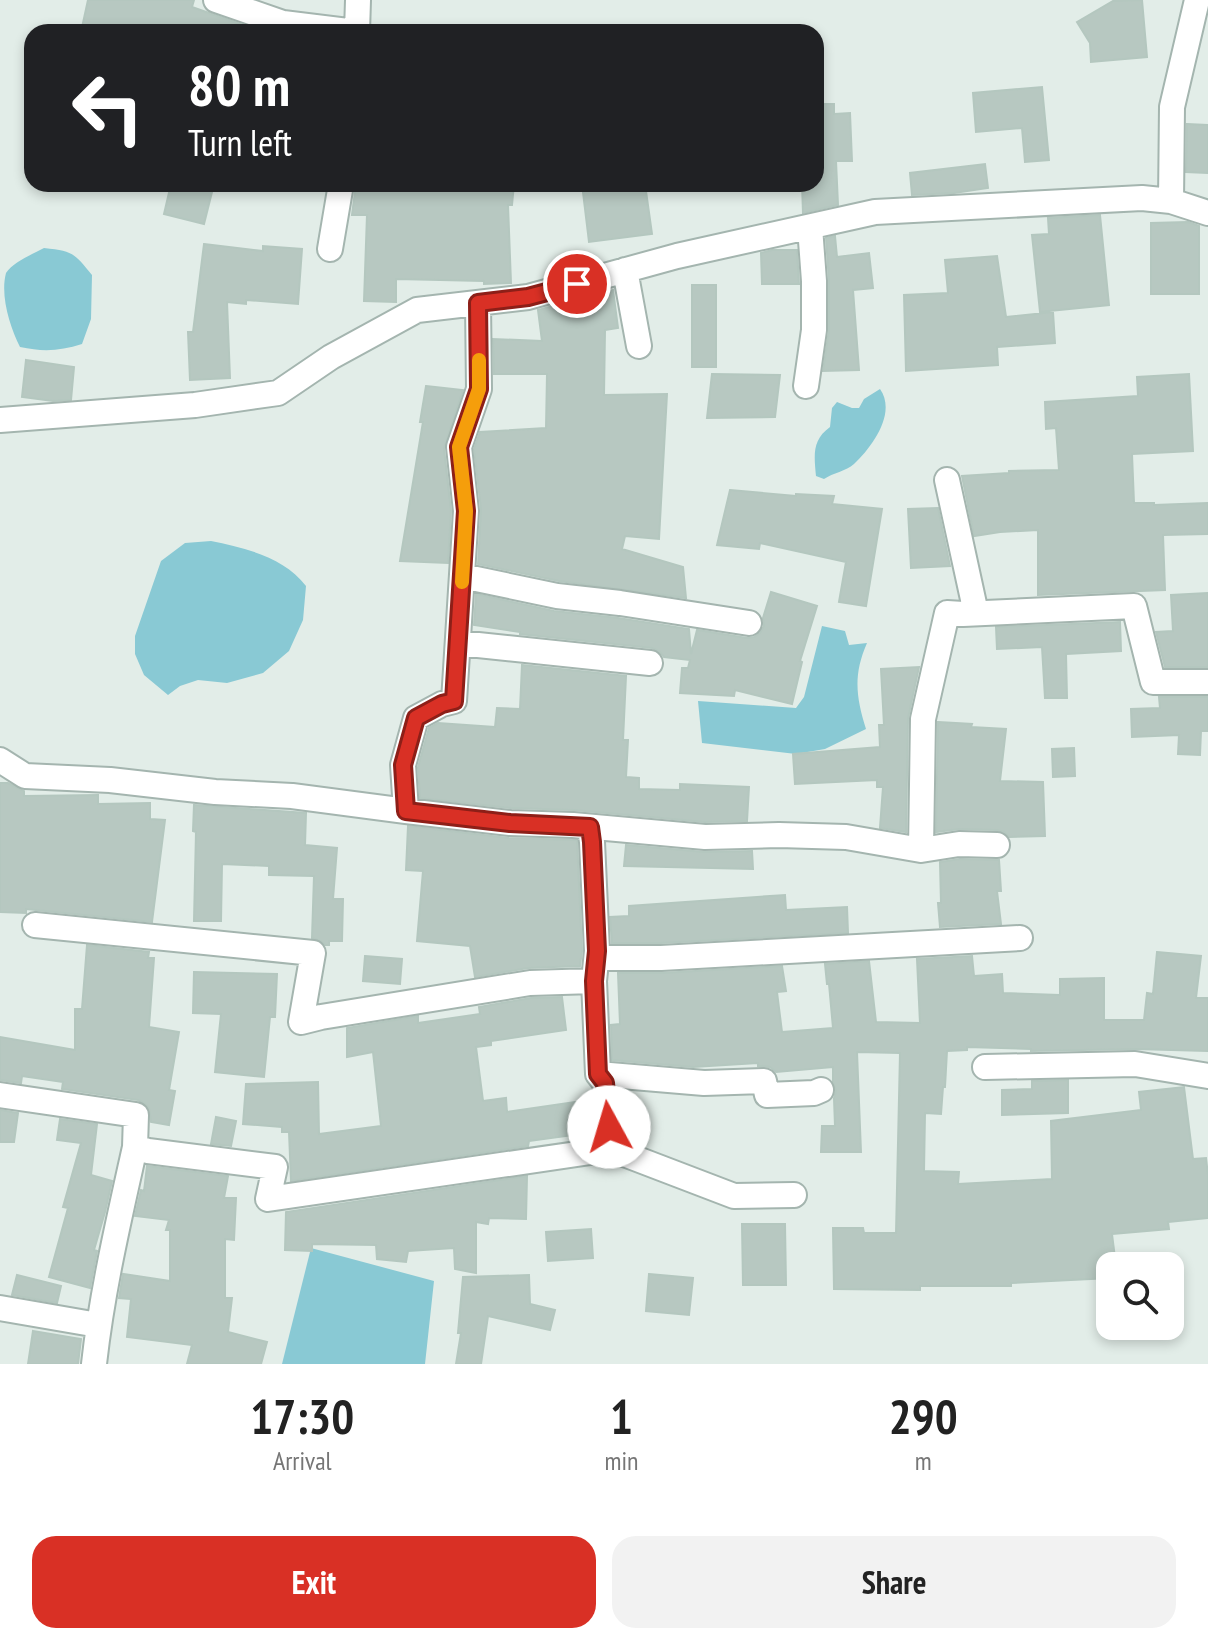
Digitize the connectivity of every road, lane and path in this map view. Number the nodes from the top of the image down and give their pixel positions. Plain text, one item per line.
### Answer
1 (216, 0) edge
2 (358, 0) edge
3 (1197, 0) edge
4 (291, 24) edge
5 (357, 24) edge
6 (340, 192) edge
7 (1171, 201) junction
8 (1208, 213) edge
9 (810, 227) junction
10 (330, 249) dead end
11 (625, 270) junction
12 (478, 303) junction
13 (639, 346) dead end
14 (806, 386) dead end
15 (0, 420) edge
16 (947, 480) dead end
17 (462, 576) junction
18 (976, 613) junction
19 (749, 623) dead end
20 (459, 643) junction
21 (650, 663) dead end
22 (1208, 682) edge
23 (0, 760) edge
24 (406, 811) junction
25 (590, 827) junction
26 (997, 845) dead end
27 (921, 850) junction
28 (35, 925) dead end
29 (1020, 938) dead end
30 (596, 970) junction
31 (985, 1067) dead end
32 (598, 1074) junction
33 (1208, 1076) edge
34 (821, 1090) dead end
35 (0, 1095) edge
36 (135, 1147) junction
37 (611, 1149) junction
38 (794, 1195) dead end
39 (0, 1308) edge
40 (98, 1325) junction
41 (94, 1364) edge

1 - 4 street
2 - 5 street
3 - 7 street
6 - 10 street
7 - 8 street
7 - 9 street
9 - 11 street
9 - 14 street
11 - 12 street
11 - 13 street
12 - 15 street
12 - 17 street
16 - 18 street
17 - 19 street
17 - 20 street
18 - 22 street
18 - 27 street
20 - 21 street
20 - 24 street
23 - 24 street
24 - 25 street
25 - 27 street
25 - 30 street
26 - 27 street
28 - 30 street
29 - 30 street
30 - 32 street
31 - 33 street
32 - 34 street
32 - 37 street
35 - 36 street
36 - 37 street
36 - 40 street
37 - 38 street
39 - 40 street
40 - 41 street

